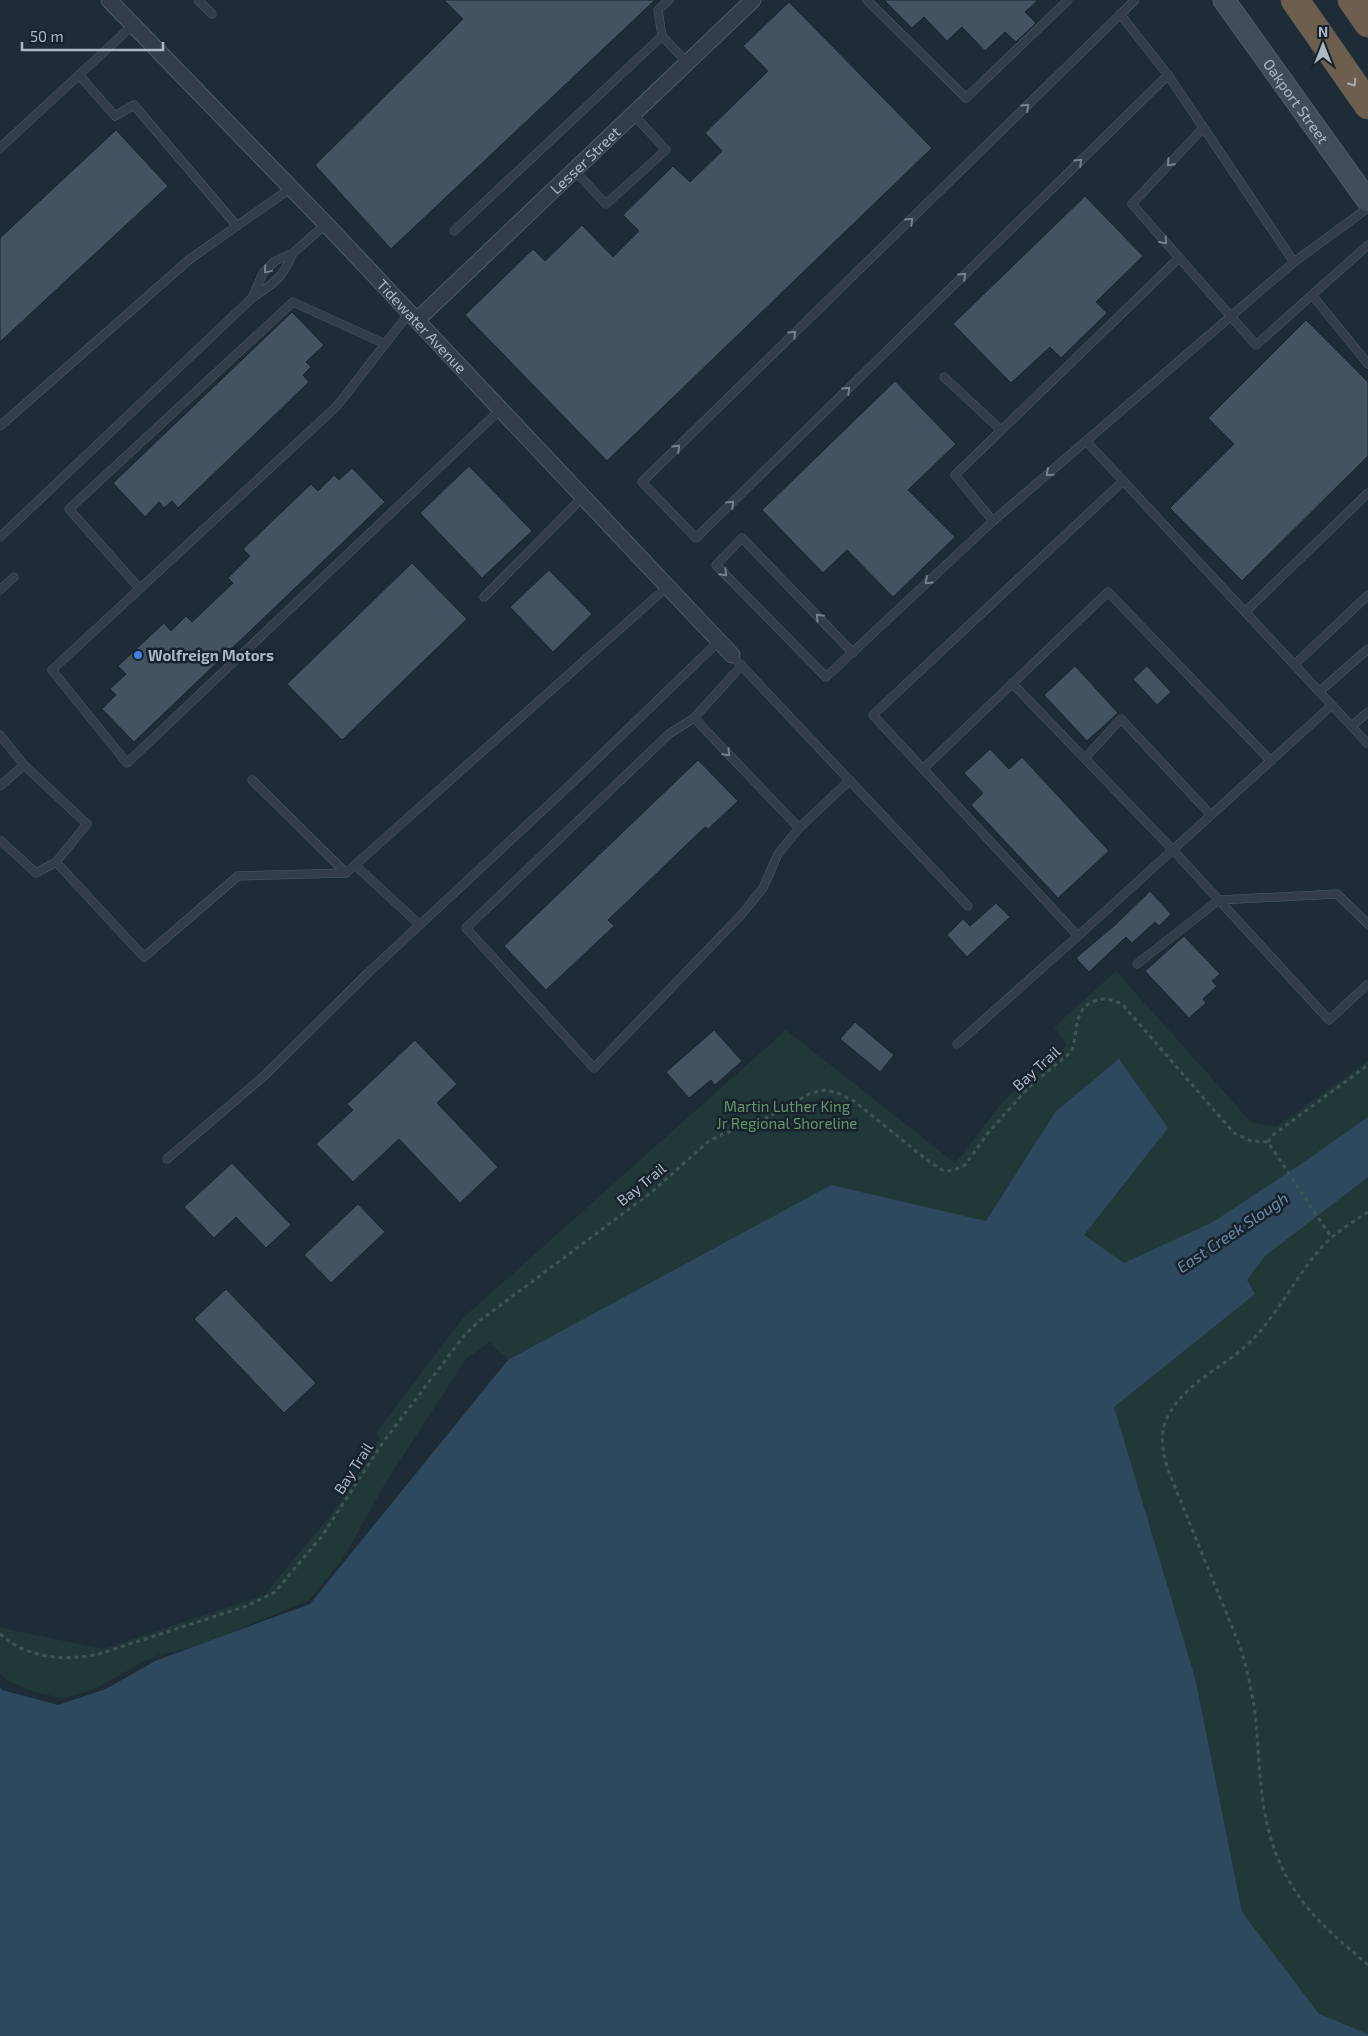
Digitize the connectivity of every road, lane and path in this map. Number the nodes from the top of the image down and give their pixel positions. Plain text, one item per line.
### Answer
1 (109, 0) edge
2 (198, 0) edge
3 (669, 0) edge
4 (753, 0) edge
5 (867, 0) edge
6 (1068, 0) edge
7 (1135, 0) edge
8 (1224, 0) edge
9 (1295, 0) edge
10 (1352, 0) edge
11 (212, 14) dead end
12 (1120, 14) junction
13 (1368, 23) edge
14 (133, 24) junction
15 (662, 36) junction
16 (687, 63) junction
17 (78, 75) junction
18 (1168, 75) junction
19 (1368, 105) edge
20 (633, 114) junction
21 (1203, 128) junction
22 (0, 148) edge
23 (574, 170) junction
24 (291, 188) junction
25 (1368, 201) edge
26 (1368, 208) edge
27 (326, 224) junction
28 (237, 226) junction
29 (454, 230) dead end
30 (1368, 245) edge
31 (293, 252) junction
32 (1179, 258) junction
33 (1294, 262) junction
34 (1312, 295) junction
35 (252, 298) junction
36 (413, 316) junction
37 (1231, 317) junction
38 (385, 344) junction
39 (1368, 364) edge
40 (944, 377) dead end
41 (501, 409) junction
42 (0, 426) edge
43 (1001, 430) junction
44 (1086, 441) junction
45 (1123, 481) junction
46 (1368, 493) edge
47 (583, 497) junction
48 (993, 521) junction
49 (0, 537) edge
50 (14, 577) dead end
51 (668, 586) junction
52 (140, 589) junction
53 (0, 590) edge
54 (1368, 596) edge
55 (484, 597) dead end
56 (1245, 612) junction
57 (719, 641) junction
58 (1368, 649) edge
59 (853, 653) junction
60 (737, 660) junction
61 (1294, 664) junction
62 (1012, 683) junction
63 (1319, 692) junction
64 (1332, 705) junction
65 (1368, 712) edge
66 (694, 718) junction
67 (1352, 726) junction
68 (0, 735) edge
69 (1368, 744) edge
70 (1085, 758) junction
71 (1271, 761) junction
72 (24, 765) junction
73 (924, 769) junction
74 (252, 780) dead end
75 (850, 780) junction
76 (0, 786) edge
77 (1211, 815) junction
78 (799, 828) junction
79 (0, 840) edge
80 (1173, 850) junction
81 (56, 862) junction
82 (355, 864) junction
83 (346, 873) junction
84 (1219, 900) junction
85 (968, 906) dead end
86 (1368, 924) edge
87 (420, 925) junction
88 (1078, 936) junction
89 (1137, 964) dead end
90 (1368, 984) edge
91 (957, 1044) dead end
92 (1368, 1065) edge
93 (1268, 1142) junction
94 (167, 1159) dead end
95 (1368, 1212) edge
96 (1331, 1237) junction
97 (0, 1634) edge
98 (1368, 1965) edge

1 - 14 street, Tidewater Avenue
2 - 11 lane
3 - 15 lane
4 - 16 street, Lesser Street
5 - 6 lane
7 - 12 lane
8 - 25 main road, Oakport Street
9 -> 19 highway
10 - 13 highway
12 - 18 lane
12 - 18 lane
14 - 17 lane
14 - 24 street, Tidewater Avenue
15 - 16 lane
15 - 29 lane
16 - 20 street, Lesser Street
17 - 22 lane
17 - 28 lane
18 - 21 lane
20 - 23 street, Lesser Street
20 - 23 lane
21 -> 32 lane
21 - 33 lane
23 - 36 street, Lesser Street
24 - 27 street, Tidewater Avenue
24 - 28 lane
26 - 33 lane
27 - 31 lane
27 - 36 street, Tidewater Avenue
28 - 42 lane
30 - 34 lane
31 - 35 lane
31 -> 35 lane
32 - 37 lane
32 - 43 lane
33 - 37 lane
34 - 37 lane
34 - 39 lane
35 - 49 lane
36 - 38 lane
36 - 41 street, Tidewater Avenue
37 - 44 lane
38 - 52 lane
38 - 52 lane
40 - 43 lane
41 - 47 street, Tidewater Avenue
41 - 52 lane
43 - 48 lane
44 - 45 lane
44 -> 48 lane
45 - 56 lane
45 - 73 lane
46 - 56 lane
47 - 51 street, Tidewater Avenue
47 - 55 lane
48 -> 59 lane
50 - 53 lane
51 - 57 street, Tidewater Avenue
51 - 82 lane
54 - 61 lane
56 - 61 lane
57 - 60 street, Tidewater Avenue
57 - 87 lane
58 - 63 lane
59 -> 59 lane
60 - 66 lane
60 - 75 lane
61 - 63 lane
62 - 70 lane
62 - 71 lane
62 - 73 lane
63 - 64 lane
64 - 67 lane
64 - 71 lane
65 - 67 lane
66 -> 78 lane
66 - 78 lane
67 - 69 lane
68 - 72 lane
70 - 77 lane
70 - 80 lane
71 - 77 lane
72 - 76 lane
72 - 81 lane
73 - 88 lane
74 - 83 lane
75 - 78 lane
75 - 85 lane
77 - 80 lane
79 - 81 lane
80 - 84 lane
80 - 88 lane
81 - 83 lane
82 - 83 lane
82 - 87 lane
84 - 86 lane
84 - 89 lane
84 - 90 lane
87 - 94 lane
88 - 91 lane
92 - 93 path
93 - 96 path
93 - 97 path, Bay Trail
95 - 96 path
96 - 98 path

